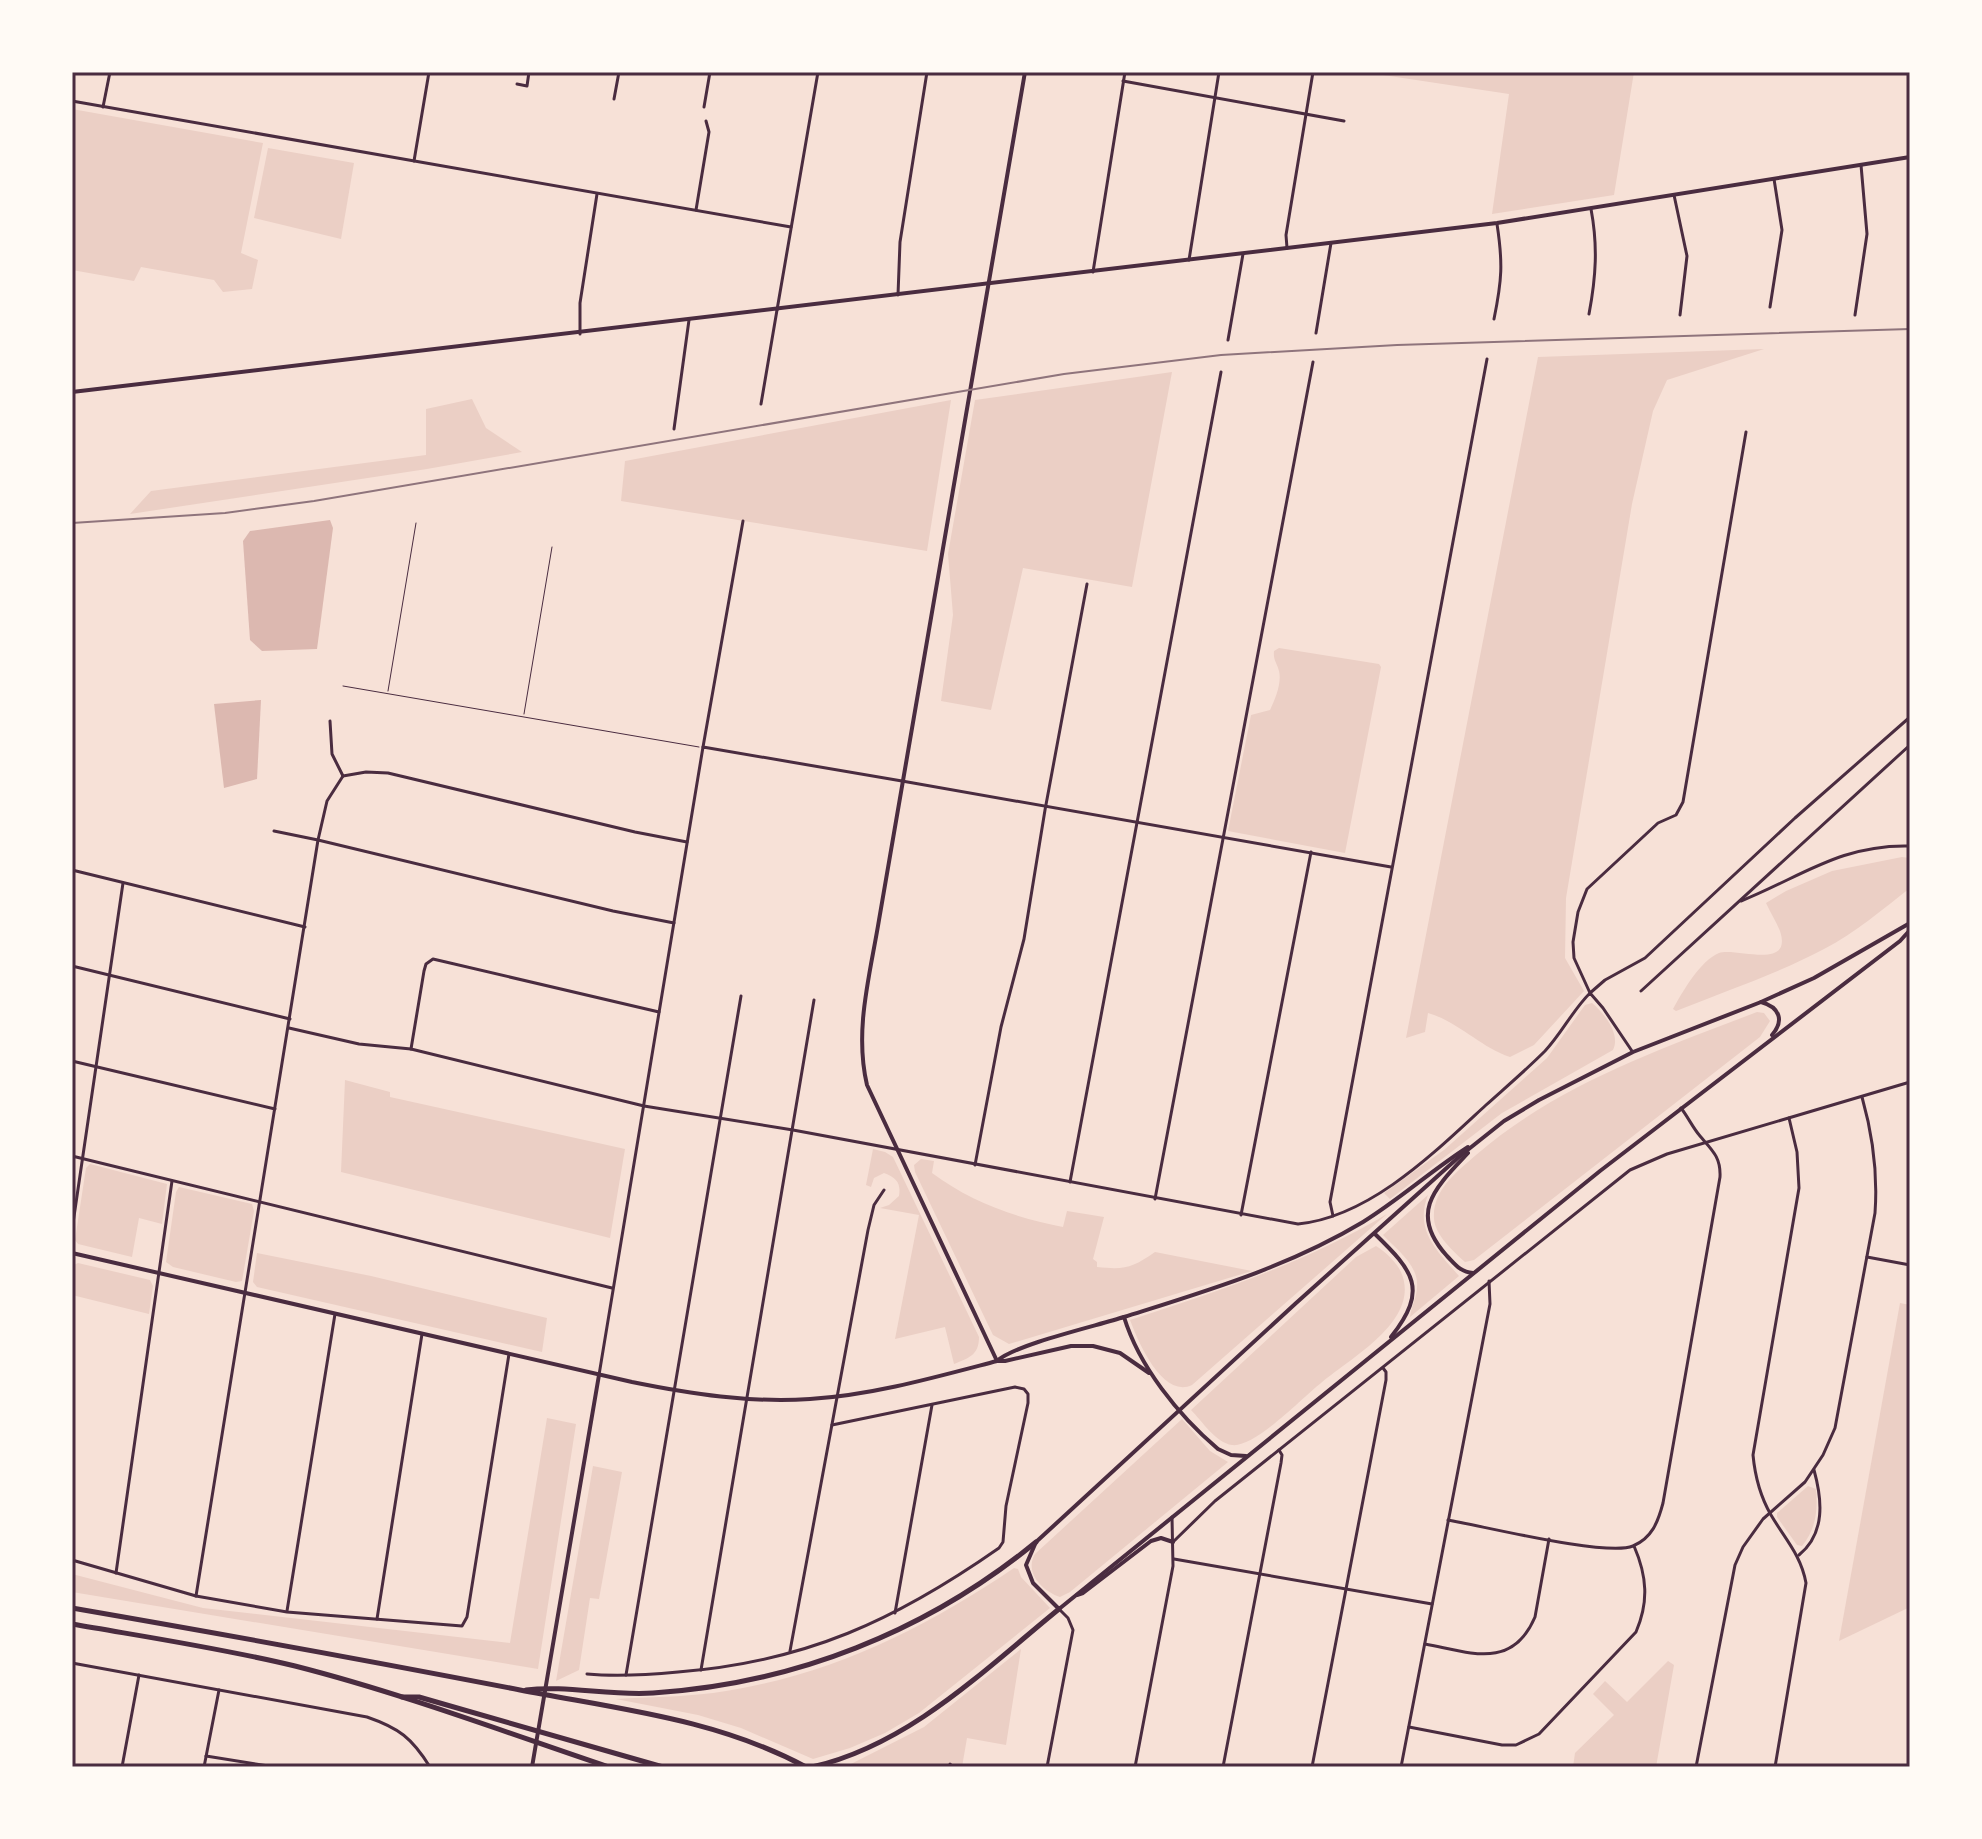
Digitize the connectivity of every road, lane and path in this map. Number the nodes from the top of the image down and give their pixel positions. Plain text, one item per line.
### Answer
1 (110, 72) edge
2 (429, 72) edge
3 (529, 72) edge
4 (619, 72) edge
5 (710, 72) edge
6 (818, 72) edge
7 (927, 72) edge
8 (1025, 72) edge
9 (1125, 72) edge
10 (1219, 72) edge
11 (1313, 72) edge
12 (1123, 81) junction
13 (517, 84) dead end
14 (527, 86) junction
15 (533, 87) dead end
16 (1215, 97) junction
17 (614, 99) dead end
18 (72, 101) edge
19 (103, 107) junction
20 (704, 107) dead end
21 (1307, 114) junction
22 (706, 121) dead end
23 (1344, 121) dead end
24 (1910, 157) edge
25 (414, 161) junction
26 (1861, 165) junction
27 (1774, 179) junction
28 (597, 194) junction
29 (1674, 195) junction
30 (1591, 209) junction
31 (696, 210) junction
32 (1497, 223) junction
33 (791, 227) junction
34 (1331, 243) junction
35 (1287, 248) junction
36 (1243, 254) junction
37 (1189, 260) junction
38 (1093, 272) junction
39 (898, 295) junction
40 (1770, 307) dead end
41 (777, 310) junction
42 (1589, 314) dead end
43 (1680, 315) dead end
44 (1855, 315) dead end
45 (1494, 319) dead end
46 (689, 320) junction
47 (1316, 333) dead end
48 (580, 334) junction
49 (1228, 340) dead end
50 (1487, 359) dead end
51 (1313, 362) dead end
52 (1221, 372) dead end
53 (72, 392) edge
54 (761, 404) dead end
55 (674, 429) dead end
56 (1746, 432) dead end
57 (743, 521) dead end
58 (416, 523) dead end
59 (552, 547) dead end
60 (1087, 584) dead end
61 (343, 686) dead end
62 (388, 693) junction
63 (524, 716) junction
64 (1910, 717) edge
65 (330, 721) dead end
66 (1910, 745) edge
67 (703, 747) junction
68 (343, 776) junction
69 (902, 781) junction
70 (1045, 806) junction
71 (1137, 821) junction
72 (274, 831) dead end
73 (1224, 836) junction
74 (318, 840) junction
75 (687, 842) junction
76 (1910, 846) edge
77 (1311, 852) junction
78 (1392, 867) junction
79 (72, 870) edge
80 (123, 883) junction
81 (1736, 903) junction
82 (674, 923) junction
83 (1910, 923) edge
84 (305, 927) junction
85 (1910, 930) edge
86 (72, 966) edge
87 (109, 975) junction
88 (1641, 991) dead end
89 (1590, 993) junction
90 (741, 996) dead end
91 (814, 1000) dead end
92 (1761, 1002) junction
93 (659, 1012) junction
94 (290, 1019) junction
95 (289, 1028) junction
96 (1765, 1043) junction
97 (411, 1049) junction
98 (1633, 1052) junction
99 (72, 1061) edge
100 (95, 1067) junction
101 (1910, 1082) edge
102 (1862, 1097) junction
103 (644, 1106) junction
104 (1681, 1108) junction
105 (276, 1109) junction
106 (1789, 1118) junction
107 (720, 1119) junction
108 (793, 1130) junction
109 (1483, 1137) junction
110 (1707, 1142) junction
111 (897, 1149) junction
112 (72, 1156) edge
113 (83, 1159) junction
114 (975, 1165) junction
115 (172, 1181) junction
116 (1070, 1182) junction
117 (884, 1190) dead end
118 (1155, 1199) junction
119 (260, 1201) junction
120 (1241, 1215) junction
121 (1333, 1217) junction
122 (72, 1230) edge
123 (1375, 1234) junction
124 (72, 1253) edge
125 (1867, 1257) junction
126 (1910, 1265) edge
127 (1473, 1273) junction
128 (160, 1274) junction
129 (1489, 1281) junction
130 (613, 1288) junction
131 (245, 1293) junction
132 (335, 1314) junction
133 (1124, 1317) junction
134 (422, 1334) junction
135 (1384, 1345) junction
136 (509, 1354) junction
137 (997, 1361) junction
138 (1383, 1368) junction
139 (599, 1375) junction
140 (1150, 1375) junction
141 (674, 1391) junction
142 (838, 1396) junction
143 (749, 1399) junction
144 (932, 1405) junction
145 (1181, 1409) junction
146 (832, 1425) junction
147 (1279, 1450) junction
148 (1246, 1456) junction
149 (1814, 1470) junction
150 (1770, 1513) junction
151 (1172, 1517) junction
152 (1448, 1520) junction
153 (1549, 1539) junction
154 (1036, 1542) junction
155 (1173, 1544) junction
156 (1634, 1546) junction
157 (1799, 1555) junction
158 (1174, 1559) junction
159 (72, 1560) edge
160 (115, 1574) junction
161 (1260, 1574) junction
162 (1346, 1588) junction
163 (1075, 1595) junction
164 (196, 1596) junction
165 (1432, 1604) junction
166 (72, 1608) edge
167 (1059, 1609) junction
168 (287, 1612) junction
169 (895, 1613) junction
170 (377, 1619) junction
171 (72, 1624) edge
172 (1425, 1644) junction
173 (790, 1653) junction
174 (72, 1663) edge
175 (701, 1670) junction
176 (587, 1674) dead end
177 (139, 1675) junction
178 (625, 1676) junction
179 (219, 1690) junction
180 (521, 1690) junction
181 (397, 1697) junction
182 (1409, 1727) junction
183 (206, 1756) junction
184 (122, 1767) edge
185 (204, 1767) edge
186 (275, 1767) edge
187 (430, 1767) edge
188 (532, 1767) edge
189 (609, 1767) edge
190 (663, 1767) edge
191 (809, 1767) edge
192 (1047, 1767) edge
193 (1135, 1767) edge
194 (1223, 1767) edge
195 (1312, 1767) edge
196 (1401, 1767) edge
197 (1696, 1767) edge
198 (1775, 1767) edge

1 - 19 street
2 - 25 street
3 - 14 street
4 - 17 street
5 - 20 street
6 - 33 street
7 - 39 street
8 - 69 main road
9 - 12 street
10 - 16 street
11 - 21 street
12 - 16 street
12 - 38 street
13 - 14 street
14 - 15 street
16 - 21 street
16 - 37 street
18 - 19 street
19 - 25 street
21 - 23 street
21 - 35 street
22 - 31 street
24 - 26 main road
25 - 28 street
26 - 27 main road
26 - 44 street
27 - 29 main road
27 - 40 street
28 - 31 street
28 - 48 street
29 - 30 main road
29 - 43 street
30 - 32 main road
30 - 42 street
31 - 33 street
32 - 34 main road
32 - 45 street
33 - 41 street
34 - 35 main road
34 - 47 street
35 - 36 main road
36 - 37 main road
36 - 49 street
37 - 38 main road
38 - 39 main road
39 - 41 main road
41 - 46 main road
41 - 54 street
46 - 48 main road
46 - 55 street
48 - 53 main road
50 - 78 street
51 - 73 street
52 - 71 street
56 - 89 street
57 - 67 street
58 - 62 lane
59 - 63 lane
60 - 70 street
61 - 62 lane
62 - 63 lane
63 - 67 lane
64 - 89 street
65 - 68 street
66 - 81 street
67 - 69 street
67 - 75 street
68 - 74 street
68 - 75 street
69 - 70 street
69 - 111 main road
70 - 71 street
70 - 114 street
71 - 73 street
71 - 116 street
72 - 74 street
73 - 77 street
73 - 118 street
74 - 82 street
74 - 84 street
75 - 82 street
76 - 81 street
77 - 78 street
77 - 120 street
78 - 121 street
79 - 80 street
80 - 84 street
80 - 87 street
81 - 88 street
82 - 93 street
83 - 92 main road
84 - 94 street
85 - 96 main road
86 - 87 street
87 - 94 street
87 - 100 street
89 - 98 street
89 - 121 street
90 - 107 street
91 - 108 street
92 - 96 main road
92 - 98 main road
93 - 97 street
93 - 103 street
94 - 95 street
95 - 97 street
95 - 105 street
96 - 104 main road
97 - 103 street
98 - 109 main road
99 - 100 street
100 - 105 street
100 - 113 street
101 - 102 street
102 - 106 street
102 - 125 street
103 - 107 street
103 - 130 street
104 - 110 street
104 - 127 main road
105 - 119 street
106 - 110 street
106 - 150 street
107 - 108 street
107 - 141 street
108 - 111 street
108 - 143 street
109 - 123 main road
109 - 127 main road
109 - 133 main road
110 - 129 street
110 - 156 street
111 - 114 street
111 - 137 main road
112 - 113 street
113 - 115 street
113 - 122 street
114 - 116 street
115 - 119 street
115 - 128 street
116 - 118 street
117 - 142 street
118 - 120 street
119 - 130 street
119 - 131 street
120 - 121 street
123 - 135 main road
123 - 145 main road
124 - 128 main road
125 - 126 street
125 - 149 street
127 - 135 main road
128 - 131 main road
128 - 160 street
129 - 138 street
129 - 152 street
130 - 139 street
131 - 132 main road
131 - 164 street
132 - 134 main road
132 - 168 street
133 - 137 main road
133 - 140 main road
134 - 136 main road
134 - 170 street
135 - 148 main road
136 - 139 main road
136 - 170 street
137 - 140 main road
137 - 142 main road
138 - 147 street
138 - 162 street
139 - 141 main road
139 - 188 main road
140 - 145 main road
141 - 143 main road
141 - 178 street
142 - 143 main road
142 - 146 street
143 - 175 street
144 - 146 street
144 - 169 street
144 - 169 street
145 - 148 main road
145 - 154 main road
146 - 173 street
147 - 155 street
147 - 161 street
148 - 151 main road
149 - 150 street
149 - 157 street
150 - 157 street
150 - 197 street
151 - 155 street
151 - 163 main road
152 - 153 street
152 - 165 street
153 - 156 street
153 - 172 street
154 - 167 main road
154 - 180 highway
155 - 158 street
155 - 163 main road
156 - 182 street
157 - 198 street
158 - 161 street
158 - 193 street
159 - 160 street
160 - 164 street
161 - 162 street
161 - 194 street
162 - 165 street
162 - 195 street
163 - 167 main road
164 - 168 street
165 - 172 street
166 - 180 highway
167 - 191 highway
167 - 192 street
168 - 170 street
169 - 173 street
171 - 181 highway
172 - 182 street
173 - 175 street
174 - 177 street
175 - 178 street
176 - 178 street
177 - 179 street
177 - 184 street
179 - 183 street
179 - 187 street
180 - 191 highway
181 - 189 highway
181 - 190 highway
182 - 196 street
183 - 185 street
183 - 186 street

